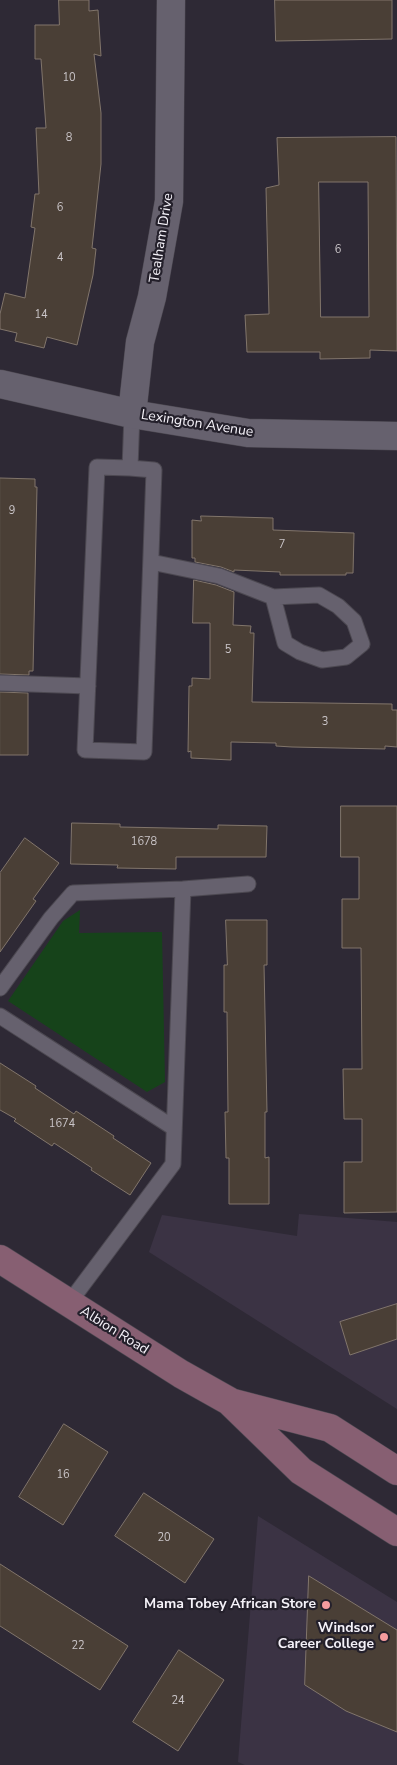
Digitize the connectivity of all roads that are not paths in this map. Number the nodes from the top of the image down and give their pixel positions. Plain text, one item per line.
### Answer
1 (171, 0) edge
2 (0, 384) edge
3 (132, 414) junction
4 (397, 436) edge
5 (130, 468) junction
6 (150, 562) junction
7 (273, 597) junction
8 (0, 684) edge
9 (88, 686) junction
10 (248, 884) dead end
11 (183, 889) junction
12 (0, 988) edge
13 (0, 1016) edge
14 (174, 1128) junction
15 (0, 1259) edge
16 (69, 1302) junction
17 (229, 1401) junction
18 (391, 1465) edge
19 (397, 1532) edge

1 - 3 street, Tealham Drive
2 - 3 street, Lexington Avenue
3 - 4 street, Lexington Avenue
3 - 5 lane
5 - 6 lane
5 - 9 lane
6 - 7 lane
6 - 9 lane
7 - 7 lane
8 - 9 lane
10 - 11 lane
11 - 12 lane
11 - 14 lane
13 - 14 lane
14 - 16 lane
15 - 16 main road, Albion Road
16 - 17 main road, Albion Road
17 - 18 main road, Albion Road
17 - 19 main road, Albion Road

